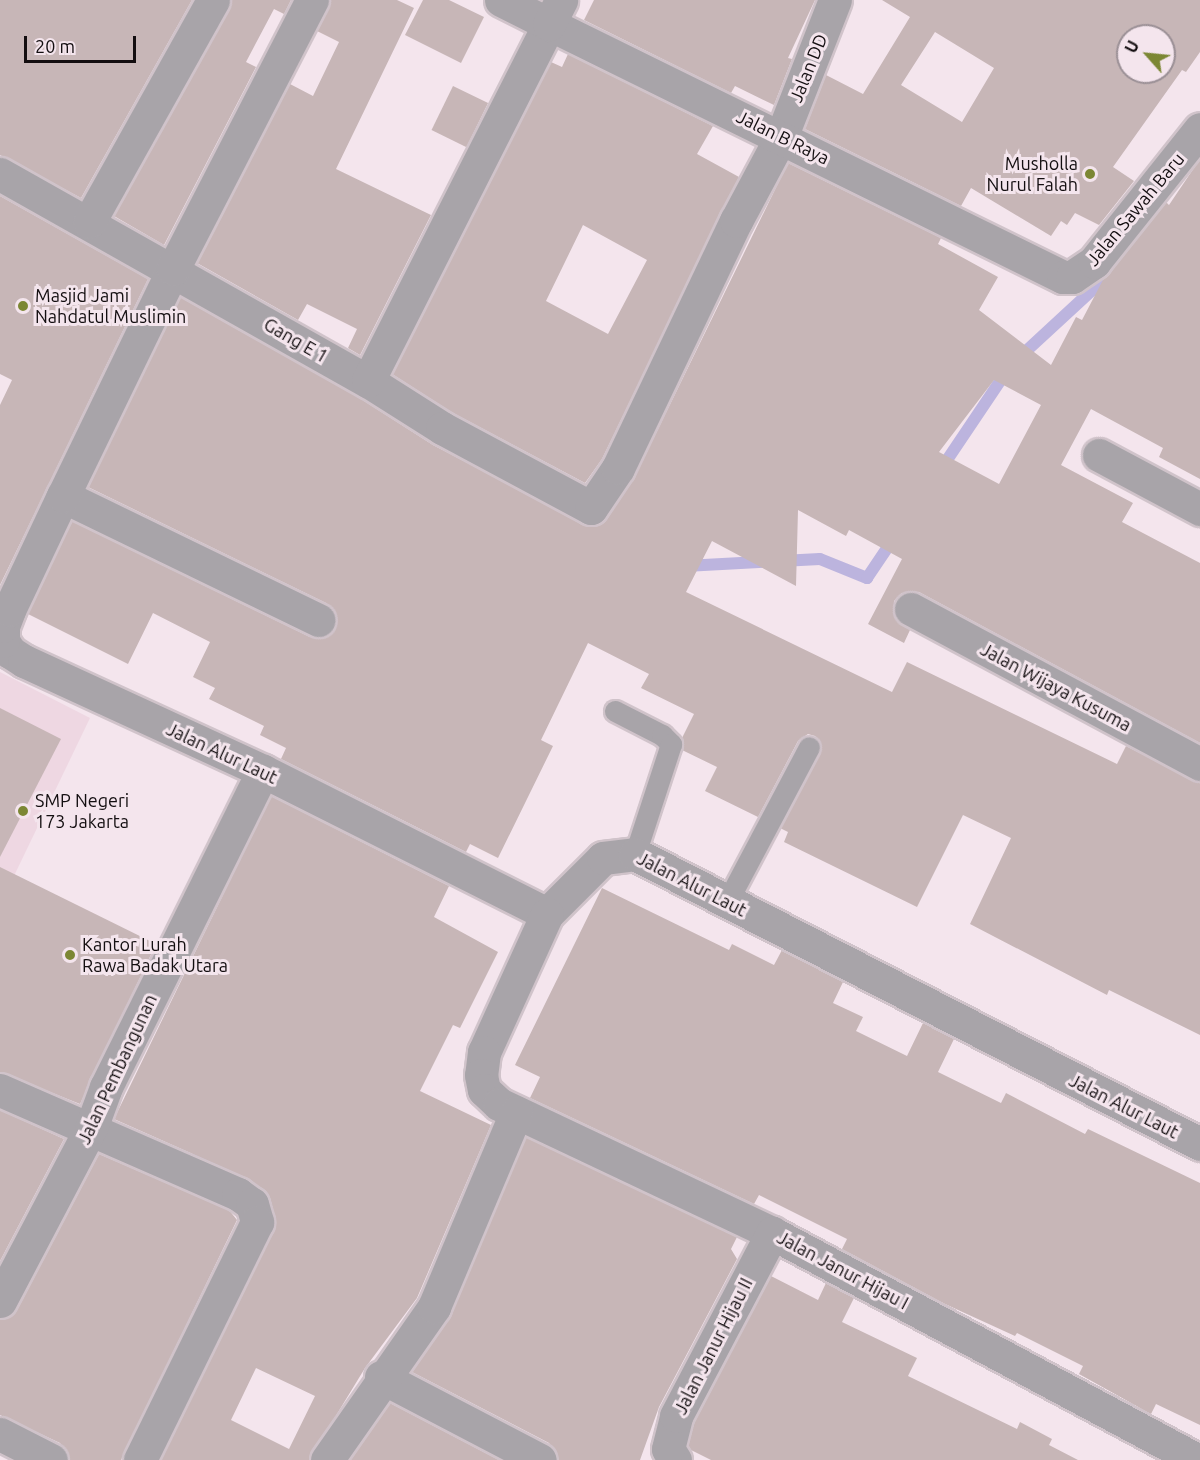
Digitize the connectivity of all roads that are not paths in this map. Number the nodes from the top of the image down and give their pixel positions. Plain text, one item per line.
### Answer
1 (213, 0) edge
2 (312, 0) edge
3 (501, 0) edge
4 (835, 0) edge
5 (555, 12) edge
6 (1200, 129) edge
7 (782, 135) junction
8 (0, 174) edge
9 (89, 222) junction
10 (173, 269) junction
11 (1063, 277) joint
12 (368, 381) junction
13 (1099, 455) dead end
14 (63, 496) junction
15 (591, 508) joint
16 (1200, 509) edge
17 (911, 609) dead end
18 (318, 620) dead end
19 (2, 641) edge
20 (615, 711) dead end
21 (809, 747) dead end
22 (1200, 764) edge
23 (263, 771) junction
24 (634, 854) junction
25 (727, 902) junction
26 (547, 914) junction
27 (0, 1090) edge
28 (97, 1110) junction
29 (516, 1113) junction
30 (1200, 1144) edge
31 (772, 1233) junction
32 (0, 1301) edge
33 (381, 1377) junction
34 (0, 1434) edge
35 (673, 1459) edge
36 (51, 1460) edge
37 (140, 1460) edge
38 (327, 1460) edge
39 (540, 1460) edge
40 (1197, 1460) edge

1 - 9 street
2 - 10 street
3 - 5 street, Jalan B Raya
4 - 7 street, Jalan DD
5 - 7 street, Jalan B Raya
5 - 12 street
6 - 11 street, Jalan Sawah Baru
7 - 11 street, Jalan B Raya
7 - 15 street, Jalan DD
8 - 9 street, Gang E 1
9 - 10 street, Gang E 1
10 - 12 street, Gang E 1
10 - 14 street
12 - 15 street, Gang E 1
13 - 16 street
14 - 18 street
14 - 19 street
17 - 22 street, Jalan Wijaya Kusuma
19 - 23 street, Jalan Alur Laut
20 - 24 lane
21 - 25 lane
23 - 26 street, Jalan Alur Laut
23 - 28 street, Jalan Pembangunan
24 - 25 street, Jalan Alur Laut
24 - 26 street, Jalan Alur Laut
25 - 30 street, Jalan Alur Laut
26 - 29 street, Jalan Janur Hijau I
27 - 28 street
28 - 32 street, Jalan Pembangunan
28 - 37 street
29 - 31 street, Jalan Janur Hijau I
29 - 33 street
31 - 35 street, Jalan Janur Hijau II
31 - 40 street, Jalan Janur Hijau I
33 - 38 street
33 - 39 street
34 - 36 street

